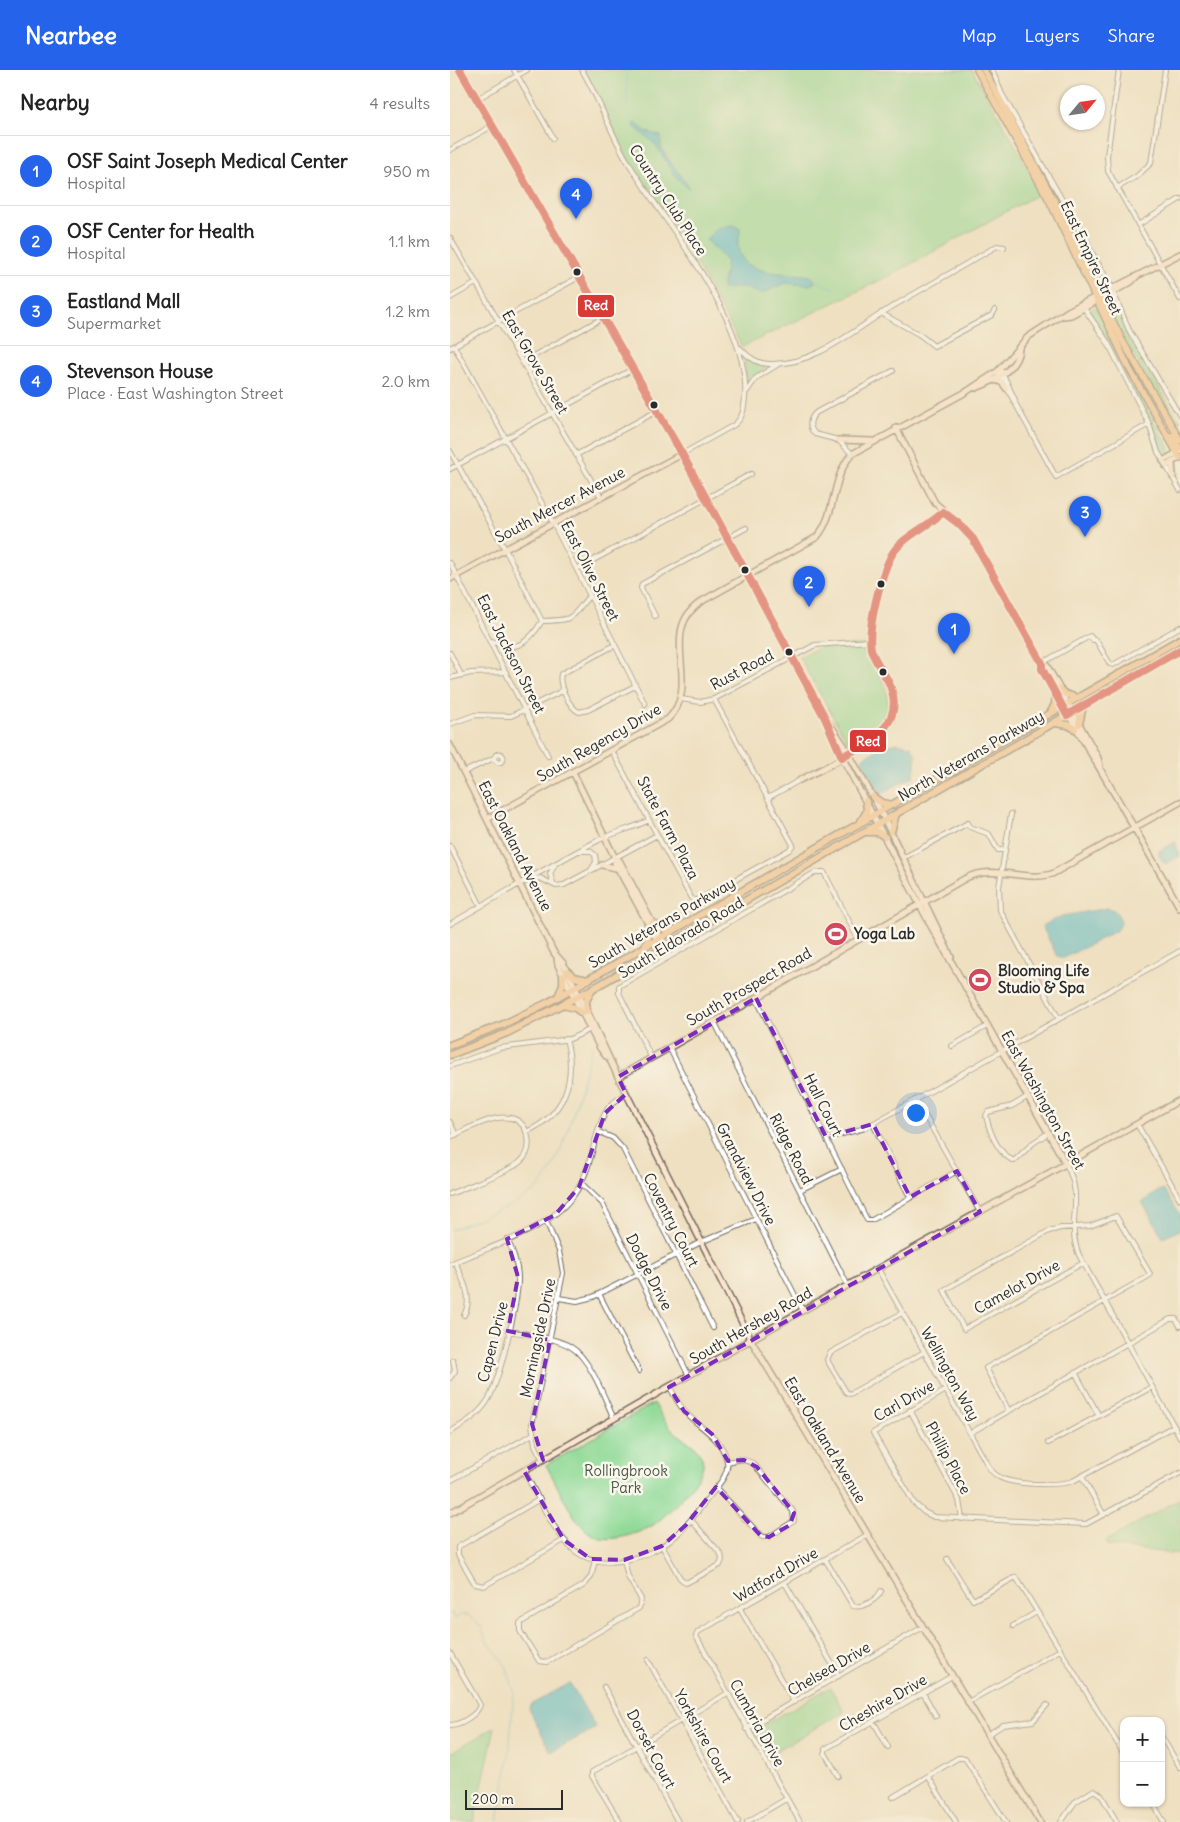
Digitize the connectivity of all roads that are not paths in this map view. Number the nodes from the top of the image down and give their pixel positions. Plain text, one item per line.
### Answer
1 (460, 70) edge
2 (514, 70) edge
3 (527, 70) edge
4 (582, 70) edge
5 (977, 70) edge
6 (984, 70) edge
7 (992, 70) edge
8 (1119, 70) edge
9 (1165, 70) edge
10 (518, 76) junction
11 (477, 99) junction
12 (492, 126) junction
13 (553, 138) dead end
14 (450, 150) edge
15 (1116, 188) junction
16 (1180, 199) edge
17 (1138, 225) junction
18 (450, 238) edge
19 (455, 246) junction
20 (1004, 247) dead end
21 (450, 249) edge
22 (1180, 254) edge
23 (1160, 264) junction
24 (580, 277) junction
25 (476, 283) junction
26 (1113, 290) junction
27 (450, 298) edge
28 (1098, 298) junction
29 (1180, 299) edge
30 (1084, 308) junction
31 (995, 310) dead end
32 (881, 313) junction
33 (1064, 316) junction
34 (603, 318) junction
35 (498, 321) junction
36 (736, 341) junction
37 (452, 347) edge
38 (522, 362) junction
39 (780, 363) junction
40 (633, 369) junction
41 (893, 371) dead end
42 (1000, 373) junction
43 (993, 380) junction
44 (1006, 388) junction
45 (966, 392) junction
46 (745, 395) junction
47 (1016, 404) junction
48 (657, 411) junction
49 (552, 413) junction
50 (1180, 416) edge
51 (1149, 424) junction
52 (896, 428) junction
53 (506, 438) junction
54 (838, 440) junction
55 (1180, 440) edge
56 (873, 441) junction
57 (450, 450) edge
58 (682, 454) junction
59 (852, 454) junction
60 (1180, 454) edge
61 (576, 455) junction
62 (1172, 462) junction
63 (1164, 463) junction
64 (458, 465) junction
65 (450, 469) edge
66 (751, 474) dead end
67 (1173, 477) junction
68 (1180, 490) edge
69 (601, 497) junction
70 (706, 498) junction
71 (943, 512) junction
72 (553, 523) junction
73 (746, 528) dead end
74 (728, 538) junction
75 (505, 549) junction
76 (450, 563) edge
77 (577, 568) junction
78 (457, 575) junction
79 (748, 576) junction
80 (450, 579) edge
81 (590, 595) junction
82 (655, 616) dead end
83 (542, 621) junction
84 (1180, 627) edge
85 (489, 638) junction
86 (1180, 639) edge
87 (870, 641) junction
88 (615, 645) junction
89 (1180, 650) edge
90 (450, 653) edge
91 (792, 657) junction
92 (1042, 663) junction
93 (506, 672) junction
94 (461, 675) junction
95 (450, 678) edge
96 (636, 686) junction
97 (564, 690) junction
98 (1058, 691) junction
99 (1078, 698) junction
100 (681, 699) junction
101 (714, 699) junction
102 (645, 704) dead end
103 (1065, 705) junction
104 (1083, 706) junction
105 (525, 710) junction
106 (1070, 713) junction
107 (1050, 714) junction
108 (824, 716) junction
109 (1053, 723) junction
110 (450, 724) edge
111 (1077, 726) junction
112 (450, 745) edge
113 (612, 751) junction
114 (849, 753) junction
115 (548, 756) dead end
116 (842, 757) junction
117 (494, 758) dead end
118 (464, 772) junction
119 (574, 772) junction
120 (800, 780) joint
121 (873, 797) junction
122 (768, 798) junction
123 (866, 801) junction
124 (1180, 802) edge
125 (893, 805) junction
126 (881, 812) junction
127 (897, 813) junction
128 (1011, 814) dead end
129 (874, 816) junction
130 (487, 819) junction
131 (649, 820) junction
132 (885, 820) junction
133 (858, 824) junction
134 (878, 824) junction
135 (1135, 828) junction
136 (863, 832) junction
137 (891, 832) junction
138 (657, 835) junction
139 (885, 837) junction
140 (604, 838) junction
141 (450, 846) edge
142 (1004, 850) junction
143 (578, 851) junction
144 (615, 858) junction
145 (903, 858) junction
146 (557, 863) junction
147 (602, 865) junction
148 (542, 870) junction
149 (619, 870) junction
150 (590, 872) junction
151 (1001, 872) junction
152 (627, 874) junction
153 (542, 878) junction
154 (520, 883) junction
155 (554, 884) junction
156 (628, 886) junction
157 (922, 902) junction
158 (481, 906) junction
159 (1180, 908) edge
160 (450, 924) edge
161 (650, 924) junction
162 (673, 931) junction
163 (659, 939) junction
164 (858, 939) junction
165 (643, 948) junction
166 (664, 948) junction
167 (1180, 951) edge
168 (565, 973) junction
169 (588, 980) junction
170 (573, 989) junction
171 (592, 989) junction
172 (558, 997) junction
173 (577, 997) junction
174 (756, 998) junction
175 (563, 1005) junction
176 (584, 1012) junction
177 (1059, 1020) junction
178 (714, 1021) junction
179 (987, 1026) junction
180 (593, 1028) junction
181 (566, 1039) junction
182 (450, 1045) edge
183 (952, 1046) dead end
184 (669, 1047) junction
185 (1002, 1052) junction
186 (450, 1055) edge
187 (652, 1057) junction
188 (450, 1066) edge
189 (618, 1077) junction
190 (626, 1094) junction
191 (1027, 1097) junction
192 (916, 1100) junction
193 (1180, 1100) edge
194 (450, 1122) edge
195 (873, 1124) junction
196 (1137, 1124) junction
197 (526, 1132) junction
198 (599, 1132) junction
199 (1048, 1133) junction
200 (456, 1135) junction
201 (450, 1137) edge
202 (827, 1138) junction
203 (1066, 1164) junction
204 (842, 1169) junction
205 (957, 1171) junction
206 (582, 1184) junction
207 (800, 1190) junction
208 (450, 1194) edge
209 (910, 1197) junction
210 (1180, 1199) edge
211 (980, 1212) junction
212 (756, 1219) junction
213 (546, 1221) junction
214 (1073, 1227) junction
215 (507, 1239) junction
216 (701, 1242) junction
217 (676, 1255) junction
218 (452, 1263) edge
219 (1083, 1263) junction
220 (878, 1269) junction
221 (638, 1274) junction
222 (848, 1286) junction
223 (600, 1294) junction
224 (559, 1298) junction
225 (1104, 1302) junction
226 (803, 1311) junction
227 (902, 1313) junction
228 (464, 1315) dead end
229 (1180, 1326) edge
230 (713, 1328) dead end
231 (508, 1331) junction
232 (550, 1340) junction
233 (751, 1340) junction
234 (1128, 1344) junction
235 (924, 1352) junction
236 (453, 1360) dead end
237 (638, 1371) dead end
238 (1076, 1374) junction
239 (689, 1376) junction
240 (450, 1378) edge
241 (670, 1387) junction
242 (1152, 1387) junction
243 (946, 1390) junction
244 (910, 1410) junction
245 (1009, 1411) junction
246 (1099, 1416) junction
247 (614, 1419) junction
248 (1174, 1426) junction
249 (450, 1432) edge
250 (970, 1433) junction
251 (532, 1434) junction
252 (1180, 1437) edge
253 (1048, 1443) dead end
254 (543, 1460) junction
255 (728, 1462) junction
256 (524, 1471) junction
257 (1180, 1473) edge
258 (1082, 1477) junction
259 (450, 1481) edge
260 (716, 1488) junction
261 (540, 1499) junction
262 (450, 1513) edge
263 (1104, 1515) junction
264 (962, 1518) junction
265 (691, 1520) junction
266 (867, 1535) junction
267 (564, 1540) junction
268 (662, 1546) junction
269 (824, 1559) junction
270 (947, 1559) dead end
271 (595, 1560) junction
272 (624, 1560) junction
273 (785, 1583) junction
274 (881, 1591) dead end
275 (740, 1608) junction
276 (1037, 1612) junction
277 (1013, 1626) dead end
278 (923, 1627) junction
279 (696, 1634) joint
280 (1060, 1650) junction
281 (450, 1653) edge
282 (648, 1660) dead end
283 (839, 1676) junction
284 (952, 1676) junction
285 (604, 1687) dead end
286 (728, 1693) junction
287 (923, 1693) junction
288 (794, 1702) junction
289 (968, 1702) junction
290 (1047, 1704) dead end
291 (936, 1716) dead end
292 (682, 1719) junction
293 (873, 1721) junction
294 (450, 1726) edge
295 (746, 1729) junction
296 (987, 1734) junction
297 (1165, 1743) edge
298 (638, 1745) junction
299 (1120, 1746) edge
300 (888, 1747) dead end
301 (1180, 1767) edge
302 (838, 1776) dead end
303 (928, 1776) junction
304 (893, 1797) dead end
305 (786, 1799) junction
306 (1155, 1807) edge
307 (620, 1822) edge
308 (678, 1822) edge
309 (738, 1822) edge
310 (746, 1822) edge
311 (800, 1822) edge
312 (956, 1822) edge
313 (1006, 1822) edge
314 (1040, 1822) edge
315 (1061, 1822) edge
316 (1117, 1822) edge
317 (1164, 1822) edge

1 - 11 main road, East Washington Street
2 - 10 street
3 - 10 street
4 - 36 street, Country Club Place
5 - 28 main road, East Empire Street
6 - 28 main road, East Empire Street
7 - 26 street
8 - 15 street
9 - 15 street
10 - 11 street
10 - 13 street
11 - 12 main road, East Washington Street
12 - 14 street
12 - 24 main road, East Washington Street
15 - 17 street
16 - 17 street
17 - 23 street
18 - 19 street, East Grove Street
19 - 21 street
19 - 25 street, East Grove Street
20 - 32 street, Country Club Place
22 - 23 main road
23 - 26 main road
23 - 29 street
24 - 34 main road, East Washington Street
24 - 35 street
25 - 27 street
25 - 35 street, East Grove Street
26 - 28 main road
26 - 50 street
28 - 30 main road
28 - 33 main road
28 - 55 main road, East Empire Street
28 - 60 main road, East Empire Street
30 - 33 main road
30 - 51 street
31 - 32 street
32 - 39 street, Country Club Place
33 - 42 main road
34 - 38 street
34 - 40 main road, East Washington Street
35 - 37 street
35 - 38 street, East Grove Street
36 - 39 street, Country Club Place
36 - 46 street, Country Club Place
37 - 53 street, East Olive Street
38 - 49 street, East Grove Street
39 - 46 street, Country Club Place
40 - 48 main road, East Washington Street
40 - 49 street
41 - 54 street
42 - 43 main road
42 - 44 street
42 - 45 main road
42 - 47 street
43 - 44 main road
43 - 45 main road
44 - 47 street
45 - 52 main road
46 - 58 street, Country Club Place
47 - 51 street
48 - 58 main road, East Washington Street
48 - 61 street
49 - 53 street
49 - 61 street, East Grove Street
51 - 63 street
52 - 56 main road
52 - 71 main road
53 - 64 street
53 - 72 street, East Olive Street
54 - 56 main road
54 - 59 street
56 - 59 main road
57 - 64 street
58 - 69 main road, South Mercer Avenue
58 - 70 main road, East Washington Street
59 - 79 main road
60 - 62 main road
60 - 63 main road
61 - 69 street, East Grove Street
62 - 63 main road
62 - 67 main road
63 - 67 street
64 - 65 street
64 - 75 street
66 - 70 street
67 - 68 street
69 - 72 main road, South Mercer Avenue
70 - 74 main road, East Washington Street
70 - 77 street
71 - 87 main road
71 - 92 main road
72 - 75 main road, South Mercer Avenue
72 - 77 street, East Olive Street
73 - 74 street
74 - 79 main road, East Washington Street
74 - 82 street
75 - 78 main road, South Mercer Avenue
75 - 83 street
76 - 78 street, East Jackson Street
77 - 81 street, East Olive Street
78 - 80 main road, South Mercer Avenue
78 - 85 street, East Jackson Street
79 - 91 main road, East Washington Street
79 - 100 main road
81 - 83 street
81 - 88 street, East Olive Street
83 - 85 street
84 - 92 street
85 - 93 street, East Jackson Street
86 - 99 highway, North Veterans Parkway
87 - 91 street, Rust Road
87 - 114 main road
88 - 96 street, East Olive Street
88 - 97 street
89 - 104 highway, North Veterans Parkway
90 - 94 street
91 - 101 street, Rust Road
91 - 108 main road, East Washington Street
92 - 98 main road
93 - 94 street
93 - 105 street, East Jackson Street
94 - 95 street
96 - 97 street
96 - 102 street, East Olive Street
97 - 105 street
98 - 99 highway
98 - 103 main road
98 - 107 highway
99 - 103 highway, North Veterans Parkway
100 - 101 street, Rust Road
100 - 113 main road, South Regency Drive
101 - 122 street, State Farm Plaza
103 - 106 main road
103 - 107 highway, North Veterans Parkway
104 - 106 highway, North Veterans Parkway
104 - 111 highway
105 - 110 street
105 - 115 street, East Jackson Street
106 - 109 highway, North Veterans Parkway
106 - 111 main road
107 - 125 highway, North Veterans Parkway
108 - 114 main road, East Washington Street
108 - 116 main road, East Washington Street
109 - 111 highway
109 - 127 highway, North Veterans Parkway
111 - 135 main road
112 - 118 main road, East Oakland Avenue
113 - 119 main road, South Regency Drive
113 - 131 street, State Farm Plaza
114 - 116 main road
114 - 121 main road, East Washington Street
116 - 120 main road
116 - 123 main road, East Washington Street
117 - 118 street
118 - 130 main road, East Oakland Avenue
119 - 130 main road, South Regency Drive
119 - 140 main road
120 - 122 street
121 - 125 highway
121 - 126 main road, East Washington Street
122 - 138 street, State Farm Plaza
123 - 129 main road, East Washington Street
123 - 133 highway
124 - 135 main road, South Prospect Road
125 - 126 highway, North Veterans Parkway
126 - 129 highway, South Veterans Parkway
126 - 132 main road, East Washington Street
127 - 132 highway, North Veterans Parkway
127 - 137 highway
128 - 142 street
129 - 133 highway, South Veterans Parkway
129 - 134 main road, East Washington Street
130 - 154 main road, East Oakland Avenue
131 - 138 street, State Farm Plaza
131 - 140 street
132 - 134 highway, North Veterans Parkway
132 - 137 main road, East Washington Street
133 - 162 highway, South Veterans Parkway
134 - 136 highway, South Veterans Parkway
134 - 139 main road, East Washington Street
135 - 151 main road, South Prospect Road
135 - 159 main road
136 - 139 highway
136 - 166 highway, South Veterans Parkway
137 - 145 main road, East Washington Street
138 - 144 street
139 - 157 main road, East Washington Street
140 - 143 street
140 - 144 main road
141 - 158 street
142 - 145 street
142 - 151 street
143 - 146 street
143 - 150 street
144 - 147 street
144 - 149 main road
144 - 152 main road
145 - 157 main road, East Washington Street
146 - 148 street
146 - 155 street
147 - 149 main road
147 - 150 street
148 - 153 street
148 - 154 street
149 - 156 main road
150 - 155 street
151 - 157 main road, South Prospect Road
151 - 177 street
152 - 156 main road
152 - 161 main road
153 - 154 street
153 - 155 street
154 - 158 street
154 - 168 main road, East Oakland Avenue
156 - 161 main road
157 - 164 main road, South Prospect Road
157 - 179 main road, East Washington Street
158 - 160 street
161 - 162 highway
161 - 163 main road
161 - 165 highway
162 - 163 highway, South Veterans Parkway
163 - 165 highway, South Veterans Parkway
163 - 166 main road
164 - 174 main road, South Prospect Road
164 - 187 street, South Eldorado Road
165 - 169 highway, South Veterans Parkway
166 - 171 highway, South Veterans Parkway
167 - 177 street
168 - 169 highway
168 - 170 main road, East Oakland Avenue
168 - 172 highway
169 - 170 highway, South Veterans Parkway
170 - 172 highway, South Veterans Parkway
170 - 173 main road, East Oakland Avenue
171 - 173 highway, South Veterans Parkway
171 - 176 highway
172 - 182 highway, South Veterans Parkway
173 - 175 highway, South Veterans Parkway
173 - 176 main road, East Oakland Avenue
174 - 178 main road, South Prospect Road
174 - 202 street, Hall Court
175 - 176 highway
175 - 186 highway, South Veterans Parkway
176 - 180 main road, East Oakland Avenue
177 - 185 street
178 - 184 main road, South Prospect Road
178 - 207 street, Ridge Road
179 - 183 street
179 - 185 main road, East Washington Street
180 - 181 street
180 - 189 main road, East Oakland Avenue
181 - 188 street
181 - 197 street
184 - 187 main road, South Prospect Road
184 - 212 street, Grandview Drive
185 - 191 main road, East Washington Street
185 - 192 street
187 - 189 main road, South Prospect Road
189 - 190 main road, East Oakland Avenue
190 - 198 street
190 - 216 main road, East Oakland Avenue
191 - 199 main road, East Washington Street
191 - 199 street
192 - 195 street
192 - 205 street
193 - 196 main road, South Hershey Road
194 - 200 street
195 - 202 street
195 - 209 street
196 - 203 main road, South Hershey Road
196 - 210 street
197 - 200 street
197 - 208 street
198 - 206 street
198 - 217 street, Coventry Court
199 - 203 main road, East Washington Street
200 - 201 street
202 - 204 street, Hall Court
203 - 211 main road, South Hershey Road
203 - 214 street, East Washington Street
204 - 207 street
204 - 209 street, Hall Court
205 - 209 street
205 - 211 street
206 - 213 street
206 - 221 street, Dodge Drive
207 - 222 street, Ridge Road
211 - 220 main road, South Hershey Road
212 - 216 street
212 - 226 street, Grandview Drive
213 - 215 street
213 - 224 street, Morningside Drive
214 - 219 street, East Washington Street
214 - 219 street, Camelot Drive
214 - 225 street
215 - 218 street
215 - 231 street, Capen Drive
216 - 217 street
216 - 233 main road, East Oakland Avenue
217 - 221 street
217 - 230 street, Coventry Court
218 - 228 street
219 - 225 street, East Washington Street
220 - 222 main road, South Hershey Road
220 - 227 street, Wellington Way
221 - 223 street
221 - 239 street, Dodge Drive
222 - 226 main road, South Hershey Road
223 - 224 street
223 - 237 street
224 - 232 street, Morningside Drive
225 - 234 street, East Washington Street
225 - 245 street
226 - 233 main road, South Hershey Road
227 - 235 street, Wellington Way
227 - 235 street
229 - 234 street
231 - 232 street
231 - 249 street, Capen Drive
232 - 247 street
232 - 251 street, Morningside Drive
233 - 239 main road, South Hershey Road
233 - 266 main road, East Oakland Avenue
234 - 238 street
234 - 242 street, East Washington Street
235 - 243 street, Wellington Way
236 - 240 street
238 - 245 street
238 - 246 street
239 - 241 main road, South Hershey Road
241 - 247 main road, South Hershey Road
241 - 255 street
242 - 246 street
242 - 248 street, East Washington Street
243 - 244 street, Carl Drive
243 - 250 street, Wellington Way
244 - 264 street, Phillip Place
244 - 264 street, Carl Drive
245 - 250 street
246 - 253 street
247 - 254 main road, South Hershey Road
248 - 252 street, East Washington Street
248 - 258 street
250 - 258 street, Wellington Way
251 - 254 street, Morningside Drive
251 - 259 street
254 - 256 main road, South Hershey Road
255 - 260 street
255 - 260 street
256 - 261 street
256 - 262 main road, South Hershey Road
257 - 263 street
258 - 263 street
260 - 265 street
261 - 267 street
261 - 267 street
263 - 264 street
265 - 268 street
265 - 268 street
266 - 269 street, Watford Drive
266 - 278 main road, East Oakland Avenue
267 - 271 street
268 - 272 street
269 - 273 street, Watford Drive
269 - 274 street
270 - 276 street
271 - 272 street
271 - 272 street
273 - 275 street, Watford Drive
273 - 283 street
275 - 279 street, Watford Drive
275 - 288 street
276 - 277 street
276 - 280 street
278 - 283 street, Chelsea Drive
278 - 284 main road, East Oakland Avenue
279 - 286 street, Cumbria Drive
280 - 289 street
280 - 299 street
281 - 294 street
282 - 292 street, Yorkshire Court
283 - 288 street, Chelsea Drive
284 - 287 street, Cheshire Drive
284 - 289 main road, East Oakland Avenue
285 - 298 street, Dorset Court
286 - 292 street
286 - 295 street, Cumbria Drive
287 - 291 street
287 - 293 street, Cheshire Drive
288 - 295 street, Chelsea Drive
289 - 296 main road, East Oakland Avenue
290 - 296 street
292 - 298 street
292 - 309 street, Yorkshire Court
293 - 300 street
293 - 302 street, Cheshire Drive
295 - 305 street, Cumbria Drive
296 - 314 main road, East Oakland Avenue
297 - 301 street
298 - 307 street
298 - 308 street, Dorset Court
303 - 304 street
303 - 312 street
303 - 313 street
305 - 310 street
305 - 311 street, Cumbria Drive
306 - 317 street
315 - 316 street

